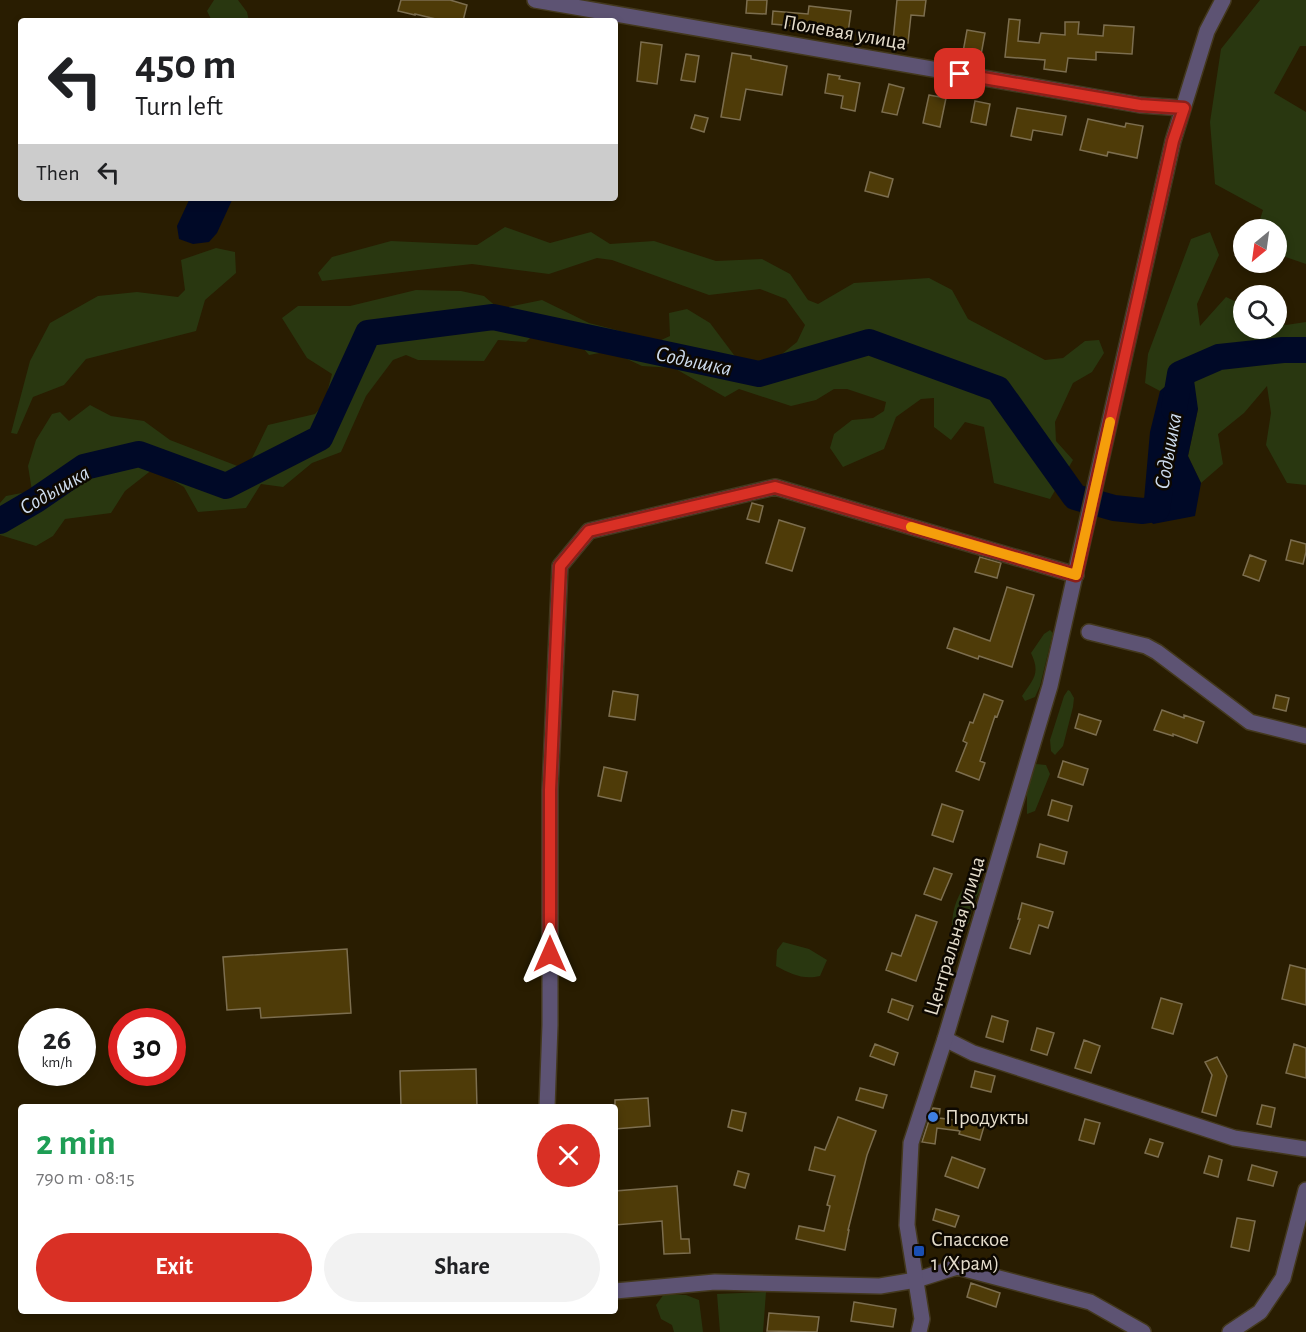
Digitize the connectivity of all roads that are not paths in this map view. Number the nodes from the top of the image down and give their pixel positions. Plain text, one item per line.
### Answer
1 (535, 0) edge
2 (1223, 0) edge
3 (1184, 108) junction
4 (1076, 575) junction
5 (1089, 632) dead end
6 (1306, 736) edge
7 (945, 1039) junction
8 (547, 1104) edge
9 (1306, 1149) edge
10 (1306, 1190) edge
11 (916, 1280) junction
12 (618, 1291) edge
13 (919, 1332) edge
14 (1143, 1332) edge
15 (1230, 1332) edge

1 - 3 street, Полевая улица
2 - 3 street, Центральная улица
3 - 4 street, Центральная улица
4 - 7 street, Центральная улица
4 - 8 street
5 - 6 street
7 - 9 street
7 - 11 street, Центральная улица
10 - 15 street
11 - 12 street
11 - 13 street, Центральная улица
11 - 14 street

